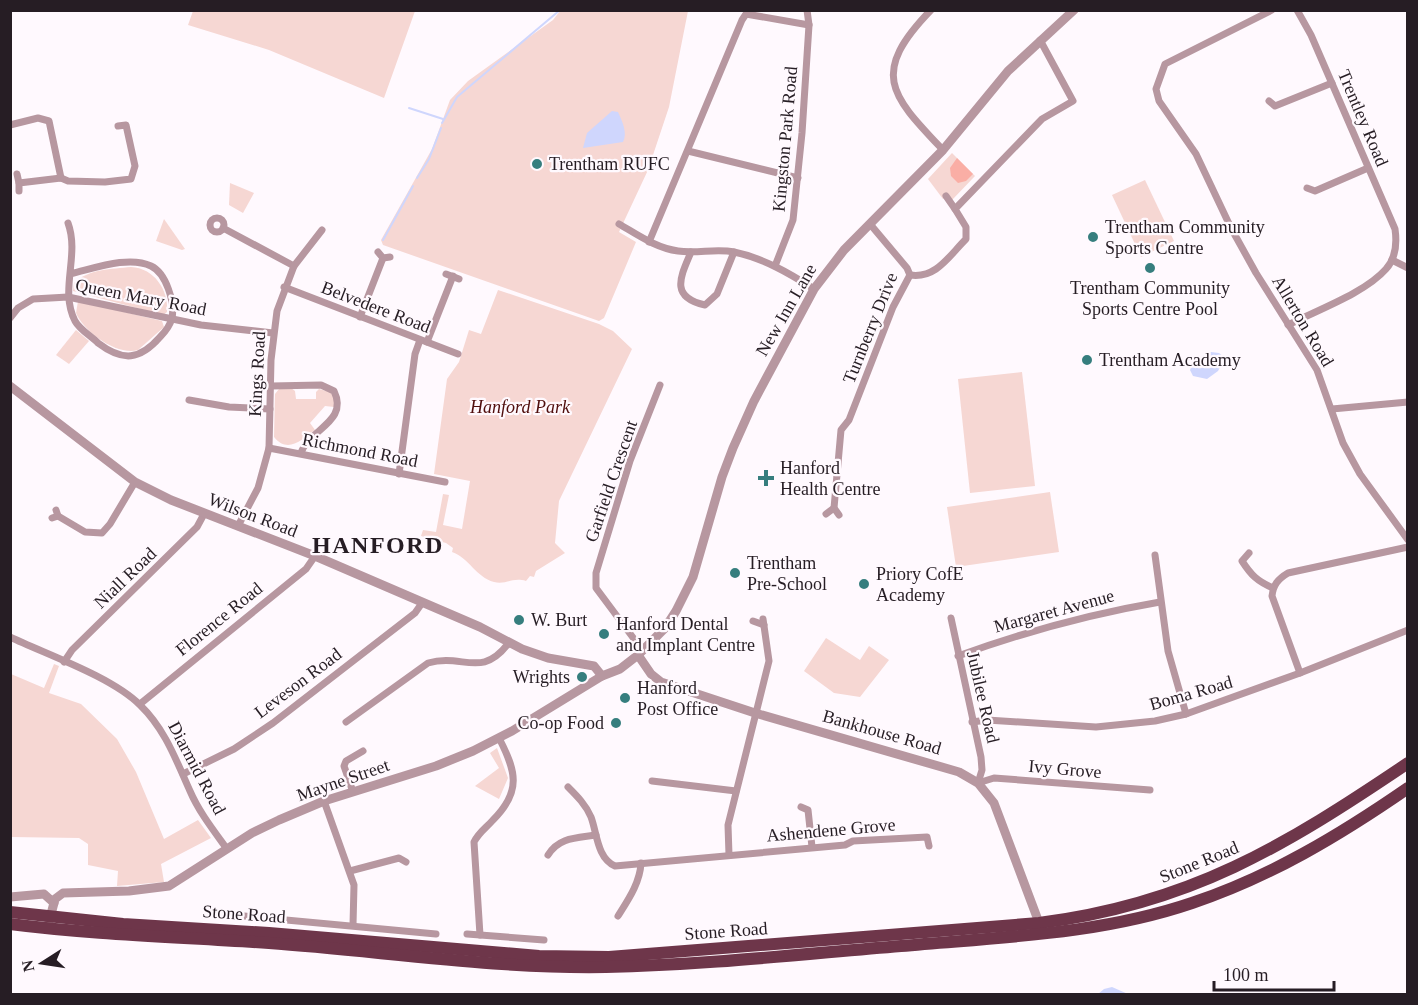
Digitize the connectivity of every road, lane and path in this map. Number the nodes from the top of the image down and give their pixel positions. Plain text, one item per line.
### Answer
1 (807, 10) edge
2 (931, 10) edge
3 (1074, 10) edge
4 (1272, 10) edge
5 (1297, 10) edge
6 (809, 25) junction
7 (1040, 40) junction
8 (1332, 82) junction
9 (1073, 101) junction
10 (1273, 107) dead end
11 (1077, 108) dead end
12 (10, 125) edge
13 (118, 126) dead end
14 (943, 150) junction
15 (688, 151) junction
16 (1368, 168) junction
17 (17, 174) dead end
18 (61, 178) junction
19 (798, 178) junction
20 (1312, 193) dead end
21 (946, 196) dead end
22 (955, 209) junction
23 (68, 223) dead end
24 (870, 224) junction
25 (619, 225) dead end
26 (223, 228) dead end
27 (322, 230) dead end
28 (649, 242) junction
29 (691, 252) junction
30 (734, 252) junction
31 (383, 256) dead end
32 (1392, 260) junction
33 (294, 266) junction
34 (775, 266) junction
35 (1407, 268) edge
36 (70, 274) junction
37 (910, 274) junction
38 (453, 276) dead end
39 (284, 287) junction
40 (814, 290) junction
41 (68, 297) junction
42 (360, 317) junction
43 (10, 318) edge
44 (172, 320) junction
45 (1288, 325) junction
46 (273, 333) junction
47 (424, 341) junction
48 (458, 354) dead end
49 (660, 385) dead end
50 (10, 386) edge
51 (271, 386) junction
52 (189, 400) dead end
53 (1407, 402) edge
54 (845, 405) dead end
55 (854, 408) junction
56 (270, 409) junction
57 (1332, 409) junction
58 (269, 448) junction
59 (302, 453) junction
60 (399, 474) junction
61 (135, 482) junction
62 (445, 482) dead end
63 (204, 514) junction
64 (826, 514) dead end
65 (55, 515) dead end
66 (238, 526) junction
67 (1407, 540) edge
68 (1407, 548) edge
69 (1249, 553) dead end
70 (1155, 555) dead end
71 (315, 556) junction
72 (1273, 588) junction
73 (1160, 602) junction
74 (422, 603) junction
75 (951, 618) dead end
76 (753, 621) dead end
77 (1407, 630) edge
78 (10, 637) edge
79 (508, 644) junction
80 (640, 653) junction
81 (958, 656) junction
82 (64, 662) junction
83 (1300, 673) junction
84 (602, 676) junction
85 (140, 704) junction
86 (755, 713) junction
87 (1186, 714) junction
88 (346, 722) dead end
89 (972, 722) junction
90 (499, 738) junction
91 (363, 751) dead end
92 (1407, 763) edge
93 (183, 774) junction
94 (652, 782) dead end
95 (978, 783) junction
96 (568, 787) dead end
97 (1407, 788) edge
98 (1150, 790) dead end
99 (736, 791) junction
100 (353, 792) junction
101 (324, 801) junction
102 (807, 807) dead end
103 (596, 835) junction
104 (928, 846) dead end
105 (812, 847) junction
106 (227, 849) junction
107 (548, 855) dead end
108 (729, 855) junction
109 (403, 857) dead end
110 (641, 863) junction
111 (350, 871) junction
112 (10, 897) edge
113 (54, 903) junction
114 (615, 905) dead end
115 (623, 908) junction
116 (10, 912) edge
117 (247, 914) dead end
118 (618, 916) dead end
119 (48, 923) junction
120 (10, 924) edge
121 (353, 925) junction
122 (1041, 929) junction
123 (434, 932) dead end
124 (467, 934) dead end
125 (480, 935) junction
126 (544, 940) dead end

1 - 6 street, Kingston Park Road
2 - 14 street
3 - 7 street, New Inn Lane
4 - 45 street, Allerton Road
5 - 8 street, Trentley Road
6 - 15 street
6 - 19 street, Kingston Park Road
7 - 9 street
7 - 14 street, New Inn Lane
8 - 10 street
8 - 16 street, Trentley Road
9 - 11 street
9 - 22 street
12 - 18 street
13 - 18 street
14 - 24 street, New Inn Lane
15 - 19 street
15 - 28 street
16 - 20 street
16 - 32 street, Trentley Road
17 - 18 street
19 - 34 street, Kingston Park Road
21 - 22 street
22 - 37 street
23 - 36 street
24 - 37 street, Turnberry Drive
24 - 40 street, New Inn Lane
25 - 28 street
26 - 33 street
27 - 33 street, Kings Road
28 - 29 street
29 - 30 street
29 - 30 street
30 - 34 street
31 - 42 street
32 - 35 street
32 - 45 street
33 - 39 street, Kings Road
34 - 40 street
36 - 41 street
36 - 44 street
37 - 55 street, Turnberry Drive
38 - 47 street
39 - 42 street, Belvedere Road
39 - 46 street, Kings Road
40 - 80 street, New Inn Lane
41 - 43 street, Queen Mary Road
41 - 44 street, Queen Mary Road
41 - 44 street
42 - 47 street, Belvedere Road
44 - 46 street, Queen Mary Road
45 - 57 street, Allerton Road
46 - 51 street, Kings Road
47 - 48 street, Belvedere Road
47 - 60 street
49 - 80 street, Garfield Crescent
50 - 61 street, Wilson Road
51 - 56 street, Kings Road
51 - 59 street
52 - 56 street
53 - 57 street
54 - 55 street
55 - 64 street, Turnberry Drive
56 - 58 street, Kings Road
57 - 67 street, Allerton Road
58 - 59 street, Richmond Road
58 - 66 street, Kings Road
59 - 60 street, Richmond Road
60 - 62 street, Richmond Road
61 - 63 street, Wilson Road
61 - 65 street
63 - 66 street, Wilson Road
63 - 82 street, Niall Road
66 - 71 street, Wilson Road
68 - 72 street
69 - 72 street
70 - 73 street
71 - 74 street, Wilson Road
71 - 85 street, Florence Road
72 - 83 street
73 - 81 street, Margaret Avenue
73 - 87 street
74 - 79 street, Wilson Road
74 - 93 street, Leveson Road
75 - 81 street, Jubilee Road
76 - 86 street
77 - 83 street, Boma Road
78 - 82 street, Diarmid Road
79 - 84 street, Wilson Road
79 - 88 street
80 - 84 street, Mayne Street
80 - 86 street, Bankhouse Road
81 - 89 street, Jubilee Road
82 - 85 street, Diarmid Road
83 - 87 street, Boma Road
84 - 90 street, Mayne Street
85 - 93 street, Diarmid Road
86 - 95 street, Bankhouse Road
86 - 99 street
87 - 89 street, Boma Road
89 - 95 street, Jubilee Road
90 - 100 street, Mayne Street
90 - 125 street
91 - 100 street
92 - 122 highway, Stone Road
93 - 106 street, Diarmid Road
94 - 99 street
95 - 98 street, Ivy Grove
95 - 122 street, Bankhouse Road
96 - 103 street
97 - 122 highway, Stone Road
99 - 108 street
100 - 101 street, Mayne Street
101 - 106 street, Mayne Street
101 - 111 street
102 - 105 street
103 - 107 street
103 - 110 street, Ashendene Grove
104 - 105 street, Ashendene Grove
105 - 108 street, Ashendene Grove
106 - 113 street, Mayne Street
108 - 110 street, Ashendene Grove
109 - 111 street
110 - 115 street
111 - 121 street
112 - 113 street
113 - 119 street
114 - 115 street
115 - 118 street
116 - 119 highway, Stone Road
117 - 121 street
119 - 120 highway, Stone Road
119 - 122 highway, Stone Road
121 - 123 street
124 - 125 street
125 - 126 street

